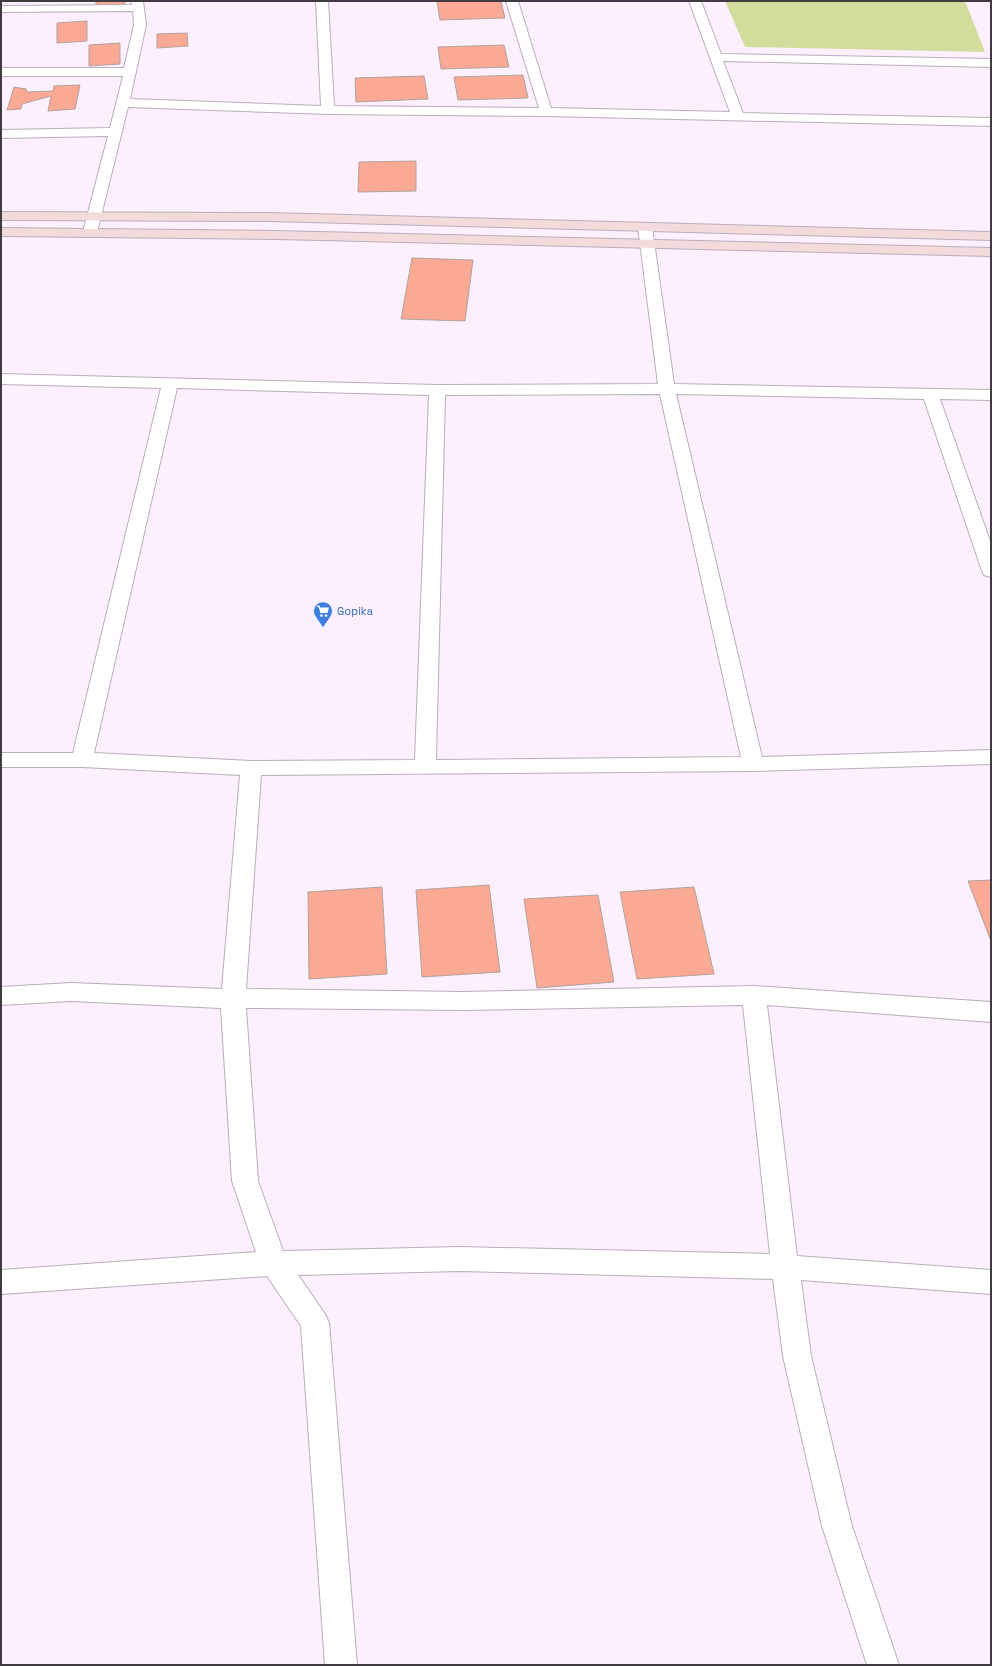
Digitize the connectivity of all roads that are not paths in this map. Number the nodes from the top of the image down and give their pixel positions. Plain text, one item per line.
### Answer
1 (322, 1) edge
2 (512, 1) edge
3 (695, 1) edge
4 (138, 5) edge
5 (1, 9) edge
6 (716, 57) junction
7 (991, 63) edge
8 (1, 72) edge
9 (130, 72) junction
10 (122, 103) junction
11 (328, 110) junction
12 (546, 112) junction
13 (738, 116) junction
14 (991, 122) edge
15 (116, 132) junction
16 (1, 134) edge
17 (1, 216) edge
18 (95, 217) junction
19 (1, 232) edge
20 (90, 232) junction
21 (646, 235) junction
22 (991, 236) edge
23 (991, 252) edge
24 (1, 379) edge
25 (170, 383) junction
26 (666, 389) junction
27 (437, 390) junction
28 (930, 393) junction
29 (991, 395) edge
30 (991, 571) edge
31 (991, 757) edge
32 (1, 760) edge
33 (82, 760) junction
34 (752, 764) junction
35 (251, 768) junction
36 (425, 768) junction
37 (754, 995) junction
38 (1, 996) edge
39 (233, 998) junction
40 (991, 1012) edge
41 (274, 1263) junction
42 (785, 1268) junction
43 (1, 1282) edge
44 (991, 1282) edge
45 (341, 1665) edge
46 (883, 1665) edge

1 - 11 street
2 - 12 street
3 - 6 street
4 - 5 street
4 - 9 street
6 - 7 street
6 - 13 street
8 - 9 street
9 - 10 street
10 - 11 street
10 - 15 street
11 - 12 street
12 - 13 street
13 - 14 street
15 - 16 street
15 - 18 street
17 - 18 street
18 - 20 street
18 - 21 street
19 - 20 street
20 - 21 street
21 - 22 street
21 - 23 street
21 - 26 street
24 - 25 street
25 - 27 street
25 - 33 street
26 - 27 street
26 - 28 street
26 - 34 street
27 - 36 street
28 - 29 street
28 - 30 street
31 - 34 street
32 - 33 street
33 - 35 street
34 - 36 street
35 - 36 street
35 - 39 street
37 - 39 street
37 - 40 street
37 - 42 street
38 - 39 street
39 - 41 street
41 - 42 street
41 - 43 street
41 - 45 street
42 - 44 street
42 - 46 street

